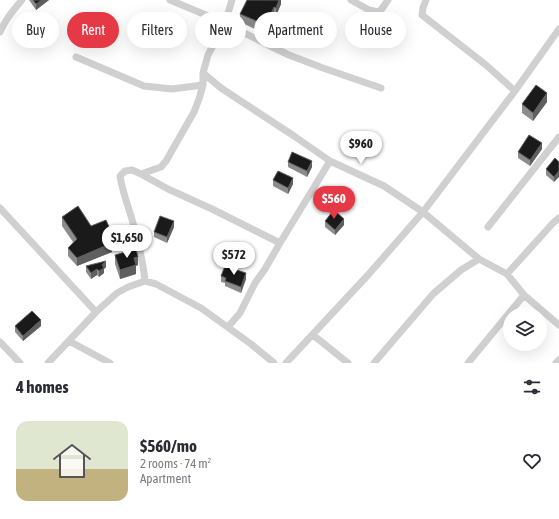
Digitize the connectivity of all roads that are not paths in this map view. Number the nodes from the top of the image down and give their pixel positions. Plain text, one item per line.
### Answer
1 (22, 0) edge
2 (170, 0) edge
3 (232, 0) edge
4 (351, 0) edge
5 (388, 0) edge
6 (426, 0) edge
7 (198, 12) edge
8 (228, 12) edge
9 (559, 29) edge
10 (0, 32) edge
11 (246, 34) edge
12 (212, 48) edge
13 (76, 57) dead end
14 (203, 73) junction
15 (203, 85) junction
16 (381, 88) dead end
17 (515, 90) junction
18 (559, 137) edge
19 (330, 161) junction
20 (141, 174) junction
21 (0, 208) edge
22 (423, 212) junction
23 (559, 218) edge
24 (488, 227) dead end
25 (280, 243) junction
26 (479, 258) junction
27 (507, 274) junction
28 (145, 281) junction
29 (524, 295) junction
30 (96, 312) junction
31 (559, 325) edge
32 (228, 327) junction
33 (313, 334) junction
34 (69, 341) junction
35 (0, 342) edge
36 (559, 360) edge
37 (20, 363) edge
38 (48, 363) edge
39 (110, 363) edge
40 (274, 363) edge
41 (286, 363) edge
42 (348, 363) edge
43 (374, 363) edge
44 (468, 363) edge
45 (556, 363) edge

1 - 10 street
2 - 7 street
3 - 8 street
4 - 5 street
6 - 17 street
9 - 17 street
11 - 16 street
12 - 14 street
13 - 15 street
14 - 15 street
14 - 19 street
15 - 20 street
17 - 22 street
18 - 24 street
19 - 22 street
19 - 25 street
20 - 25 street
20 - 28 street
21 - 30 street
22 - 26 street
22 - 33 street
23 - 27 street
25 - 32 street
26 - 27 street
26 - 43 street
27 - 29 street
28 - 30 street
28 - 32 street
29 - 31 street
29 - 44 street
30 - 34 street
32 - 40 street
33 - 41 street
33 - 42 street
34 - 38 street
34 - 39 street
35 - 37 street
36 - 45 street

